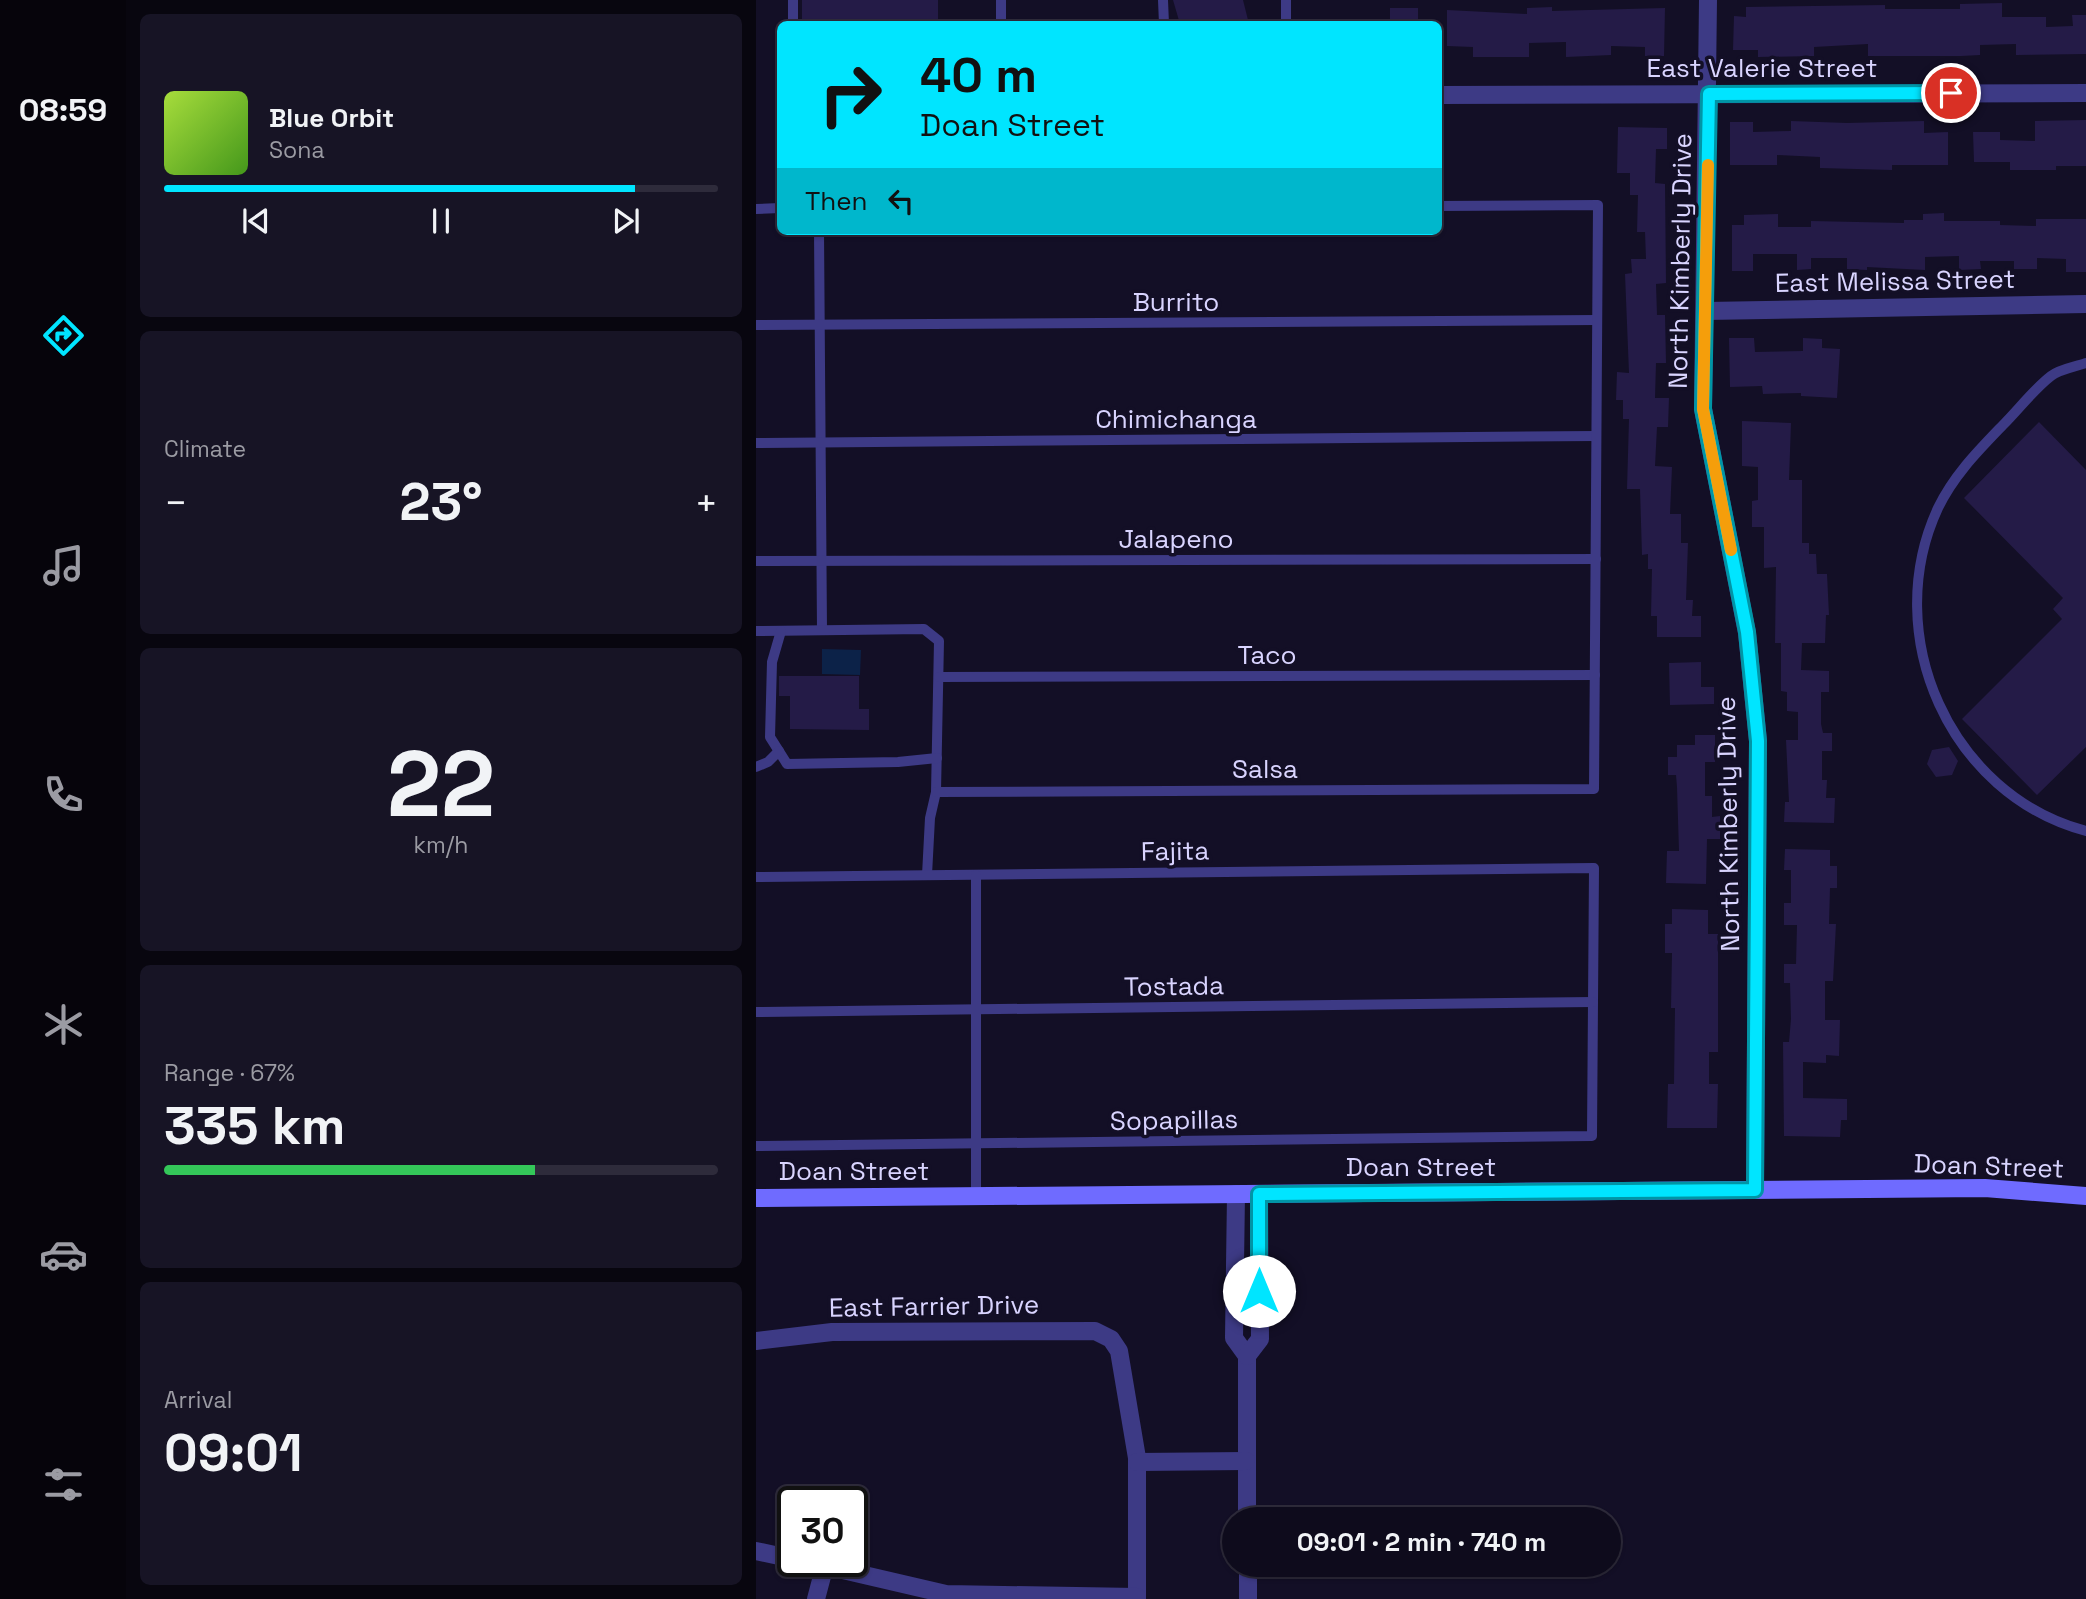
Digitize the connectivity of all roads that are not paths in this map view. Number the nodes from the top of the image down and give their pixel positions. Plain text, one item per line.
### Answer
1 (793, 0) edge
2 (1001, 0) edge
3 (1163, 0) edge
4 (1286, 0) edge
5 (1708, 0) edge
6 (793, 21) edge
7 (1001, 21) edge
8 (1164, 21) edge
9 (1286, 21) edge
10 (2086, 93) edge
11 (1709, 94) junction
12 (1442, 96) edge
13 (1442, 206) edge
14 (777, 208) edge
15 (756, 209) edge
16 (820, 235) edge
17 (2086, 304) edge
18 (1706, 310) junction
19 (1597, 320) junction
20 (820, 324) junction
21 (756, 325) edge
22 (2086, 363) edge
23 (1596, 436) junction
24 (821, 442) junction
25 (756, 443) edge
26 (1595, 559) junction
27 (756, 561) edge
28 (821, 561) junction
29 (756, 631) edge
30 (781, 631) junction
31 (822, 631) junction
32 (1595, 675) junction
33 (939, 677) junction
34 (779, 751) junction
35 (937, 758) junction
36 (756, 767) edge
37 (936, 792) junction
38 (2086, 831) edge
39 (927, 875) junction
40 (976, 875) junction
41 (756, 877) edge
42 (1593, 1002) junction
43 (975, 1009) junction
44 (756, 1012) edge
45 (974, 1143) junction
46 (756, 1146) edge
47 (1755, 1190) junction
48 (1236, 1194) junction
49 (1259, 1194) junction
50 (976, 1196) junction
51 (2086, 1196) edge
52 (756, 1198) edge
53 (756, 1341) edge
54 (1247, 1356) junction
55 (1247, 1461) junction
56 (1137, 1462) junction
57 (1247, 1507) edge
58 (756, 1551) edge
59 (777, 1556) edge
60 (868, 1575) edge
61 (822, 1577) edge
62 (1248, 1577) edge
63 (1137, 1598) edge
64 (816, 1599) edge
65 (1248, 1599) edge

1 - 6 lane
2 - 7 lane
3 - 8 lane
4 - 9 lane
5 - 11 street, North Kimberly Drive
10 - 11 street, East Valerie Street
11 - 12 street, East Valerie Street
11 - 18 street, North Kimberly Drive
13 - 19 lane
14 - 15 lane
16 - 20 lane
17 - 18 street, East Melissa Street
18 - 47 street, North Kimberly Drive
19 - 20 lane, Burrito
19 - 23 lane
20 - 21 lane, Burrito
20 - 24 lane
22 - 38 lane
23 - 24 lane, Chimichanga
23 - 26 lane
24 - 25 lane, Chimichanga
24 - 28 lane
26 - 28 lane, Jalapeno
26 - 32 lane
27 - 28 lane, Jalapeno
28 - 31 lane
29 - 30 lane
30 - 31 lane
30 - 34 lane
31 - 33 lane
32 - 33 lane, Taco
32 - 37 lane, Salsa
33 - 35 lane
34 - 35 lane
34 - 36 lane
35 - 37 lane
37 - 39 lane
39 - 40 lane, Fajita
39 - 41 lane, Fajita
40 - 42 lane, Fajita
40 - 43 lane
42 - 43 lane, Tostada
42 - 45 lane, Sopapillas
43 - 44 lane, Tostada
43 - 45 lane
45 - 46 lane, Sopapillas
45 - 50 lane
47 - 49 street, Doan Street
47 - 51 street, Doan Street
48 - 49 street, Doan Street
48 - 50 street, Doan Street
48 - 54 street
49 - 54 street
50 - 52 street, Doan Street
53 - 56 street, East Farrier Drive
54 - 55 street
55 - 56 street
55 - 57 street
56 - 63 street
58 - 59 street
60 - 63 street
61 - 64 street
62 - 65 street

